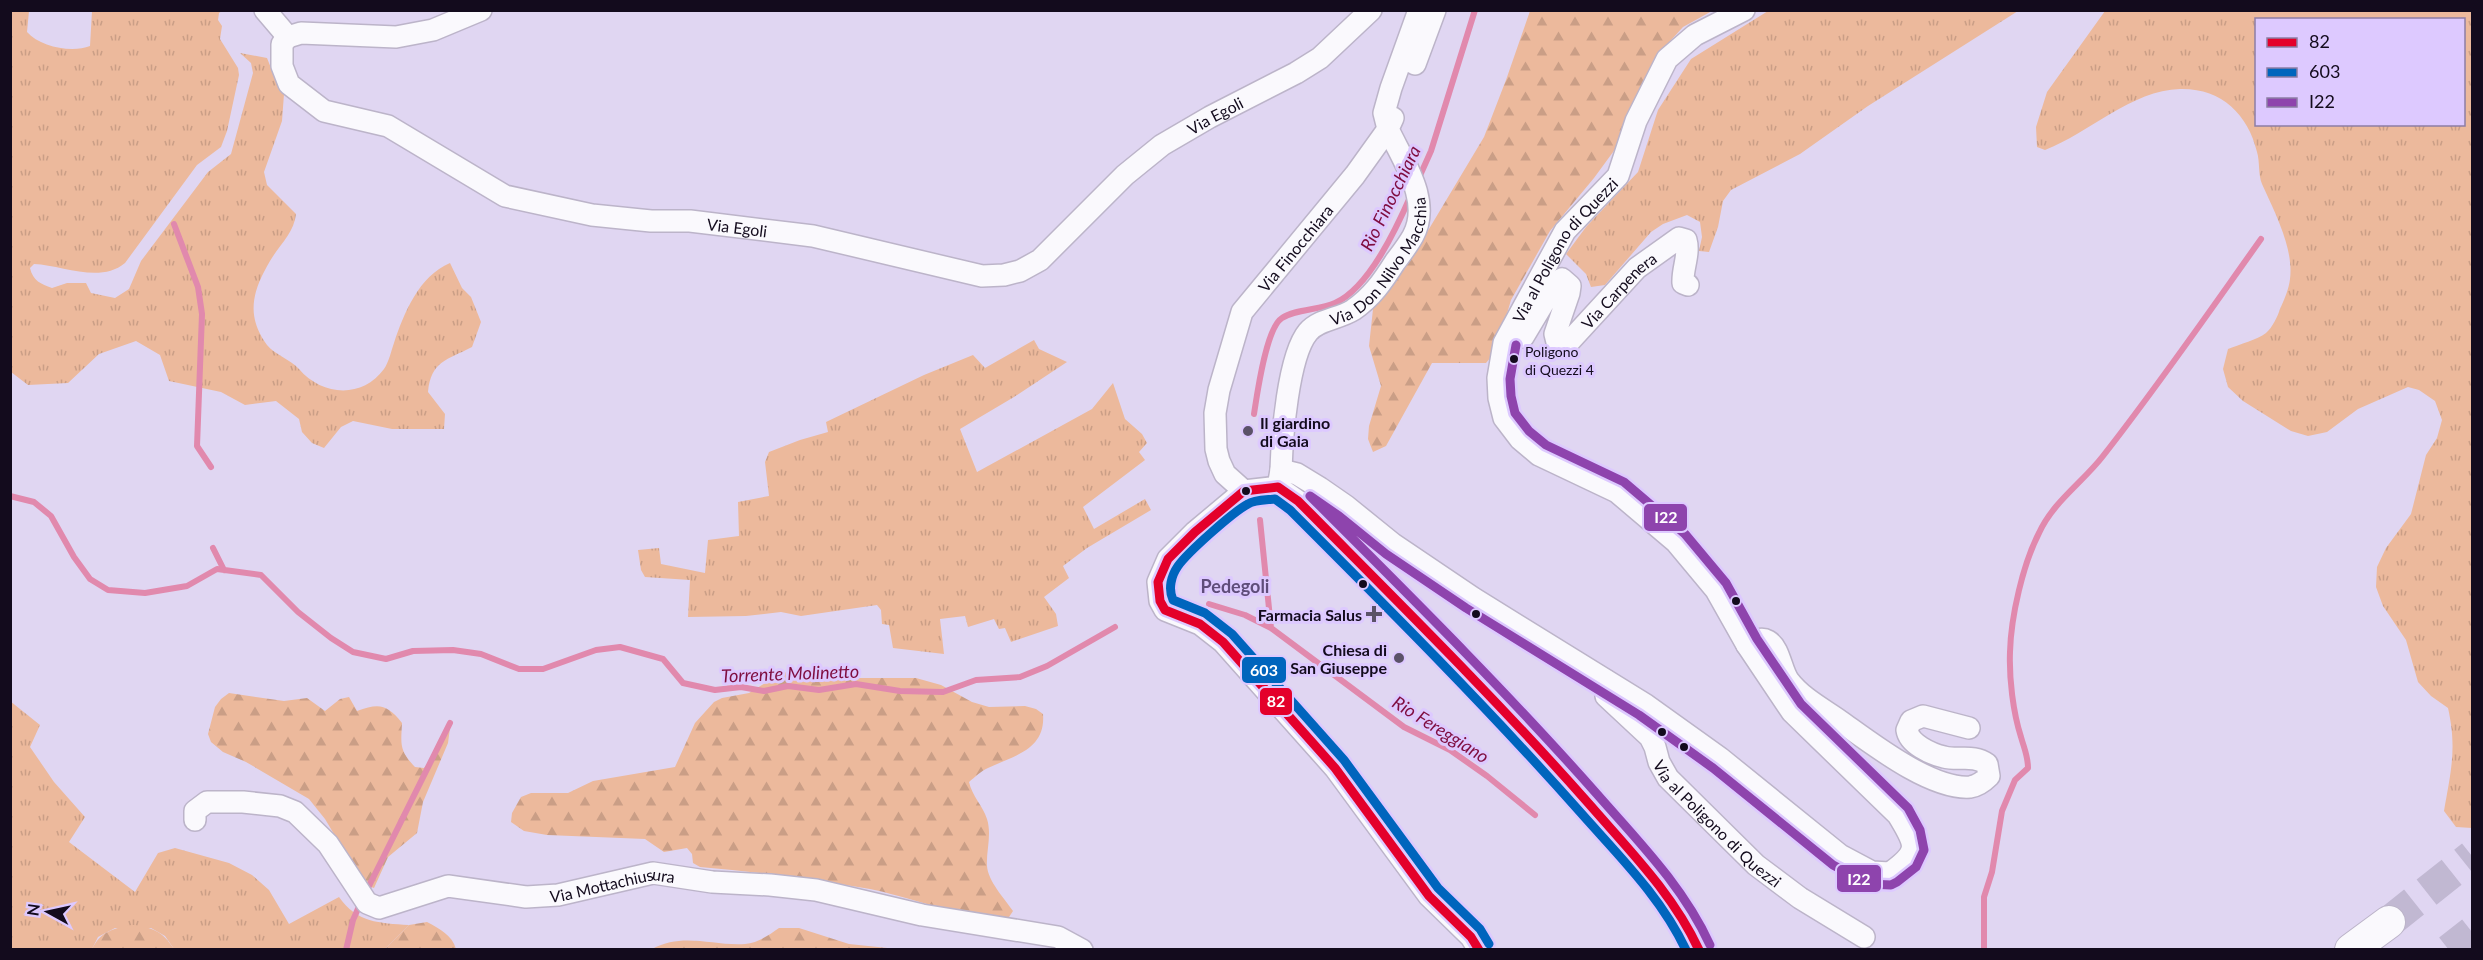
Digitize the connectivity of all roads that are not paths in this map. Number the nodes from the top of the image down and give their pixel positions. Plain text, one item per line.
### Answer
1 (265, 10) edge
2 (481, 10) edge
3 (1371, 10) edge
4 (1419, 10) edge
5 (1435, 10) edge
6 (1744, 10) edge
7 (288, 37) junction
8 (1391, 136) junction
9 (1688, 285) dead end
10 (1504, 343) junction
11 (1279, 479) junction
12 (1244, 491) junction
13 (1747, 645) junction
14 (1605, 680) junction
15 (1969, 728) dead end
16 (195, 820) dead end
17 (2389, 922) tunnel mouth
18 (1864, 937) dead end
19 (1082, 950) edge
20 (1479, 950) edge
21 (1699, 950) edge
22 (2351, 950) edge

1 - 7 street
2 - 7 street
3 - 7 street, Via Egoli
4 - 8 street
5 - 8 street
6 - 10 street, Via al Poligono di Quezzi
8 - 11 street, Via Don Nilvo Macchia
8 - 12 street, Via Finocchiara
9 - 10 street, Via Carpenera
10 - 13 street, Via al Poligono di Quezzi
11 - 12 street
11 - 14 street, Via al Poligono di Quezzi
11 - 21 street
12 - 20 street
13 - 14 street, Via al Poligono di Quezzi
13 - 15 street
14 - 18 street, Via al Poligono di Quezzi
16 - 19 street, Via Mottachiusura
17 - 22 highway

